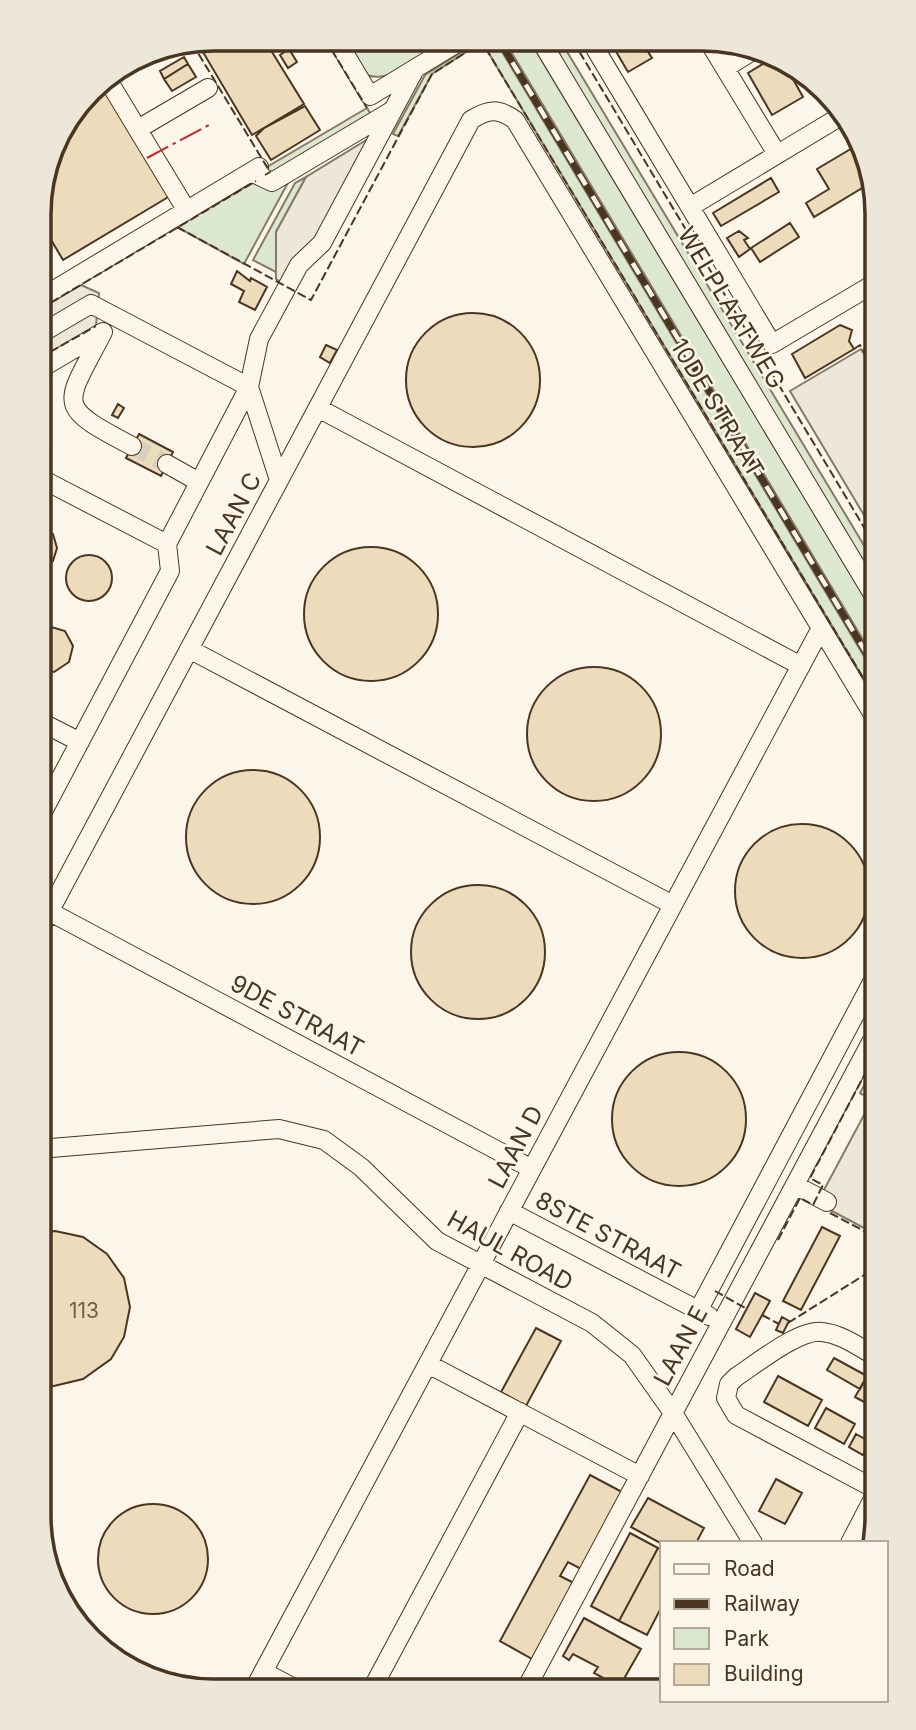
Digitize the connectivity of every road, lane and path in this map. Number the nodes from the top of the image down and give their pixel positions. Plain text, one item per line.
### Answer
1 (343, 51) edge
2 (441, 51) edge
3 (547, 51) edge
4 (597, 51) edge
5 (715, 51) edge
6 (744, 56) edge
7 (725, 68) junction
8 (415, 69) junction
9 (112, 86) edge
10 (208, 88) dead end
11 (394, 109) junction
12 (835, 119) edge
13 (515, 120) joint
14 (138, 129) junction
15 (776, 154) junction
16 (690, 207) junction
17 (187, 211) junction
18 (865, 289) edge
19 (51, 292) edge
20 (112, 316) junction
21 (51, 328) edge
22 (103, 332) junction
23 (51, 363) edge
24 (249, 387) junction
25 (318, 408) junction
26 (132, 446) tunnel mouth
27 (167, 464) tunnel mouth
28 (279, 480) junction
29 (199, 482) junction
30 (51, 484) edge
31 (167, 544) junction
32 (865, 581) edge
33 (821, 628) junction
34 (189, 649) junction
35 (801, 666) junction
36 (865, 702) edge
37 (51, 727) edge
38 (80, 743) junction
39 (51, 797) edge
40 (51, 896) edge
41 (673, 905) junction
42 (51, 913) edge
43 (865, 996) edge
44 (865, 1054) edge
45 (51, 1148) edge
46 (532, 1169) junction
47 (795, 1185) junction
48 (827, 1202) dead end
49 (509, 1211) junction
50 (479, 1263) junction
51 (698, 1311) junction
52 (721, 1323) junction
53 (865, 1351) edge
54 (428, 1364) junction
55 (520, 1412) junction
56 (673, 1413) junction
57 (640, 1476) junction
58 (865, 1484) edge
59 (865, 1514) edge
60 (752, 1541) edge
61 (851, 1541) edge
62 (264, 1672) junction
63 (260, 1679) edge
64 (277, 1679) edge
65 (378, 1679) edge
66 (531, 1679) edge

1 - 8 street
2 - 8 street
3 - 32 street, WELPLAATWEG
4 - 16 street
5 - 7 street
6 - 7 street
7 - 15 street
8 - 11 street
9 - 14 street
10 - 14 street
11 - 17 street
11 - 24 street
12 - 15 street
13 - 25 street, LAAN C
13 - 33 street, 10DE STRAAT
14 - 17 street
15 - 16 street
16 - 18 street
17 - 19 street
20 - 21 street
20 - 22 street
20 - 24 street
22 - 23 street
22 - 26 street
24 - 28 street
24 - 29 street
25 - 28 street, LAAN C
25 - 35 street
27 - 29 street
28 - 34 street, LAAN C
29 - 31 street
30 - 31 street
31 - 38 street
33 - 35 street, LAAN D
33 - 36 street, 10DE STRAAT
34 - 40 street, LAAN C
34 - 41 street
35 - 41 street, LAAN D
37 - 38 street
38 - 39 street
41 - 46 street, LAAN D
42 - 46 street, 9DE STRAAT
43 - 51 street
44 - 47 street, LAAN E
45 - 50 street, HAUL ROAD
46 - 49 street, LAAN D
47 - 48 street
47 - 52 street, LAAN E
49 - 50 street, LAAN D
49 - 51 street, 8STE STRAAT
50 - 54 street, LAAN D
50 - 56 street, HAUL ROAD
51 - 52 street, 8STE STRAAT
52 - 56 street, LAAN E
53 - 58 street
54 - 55 street
54 - 62 street, LAAN D
55 - 57 street
55 - 65 street
56 - 57 street, LAAN E
56 - 60 street, HAUL ROAD
57 - 66 street, LAAN E
59 - 61 street
62 - 63 street, LAAN D
62 - 64 street

